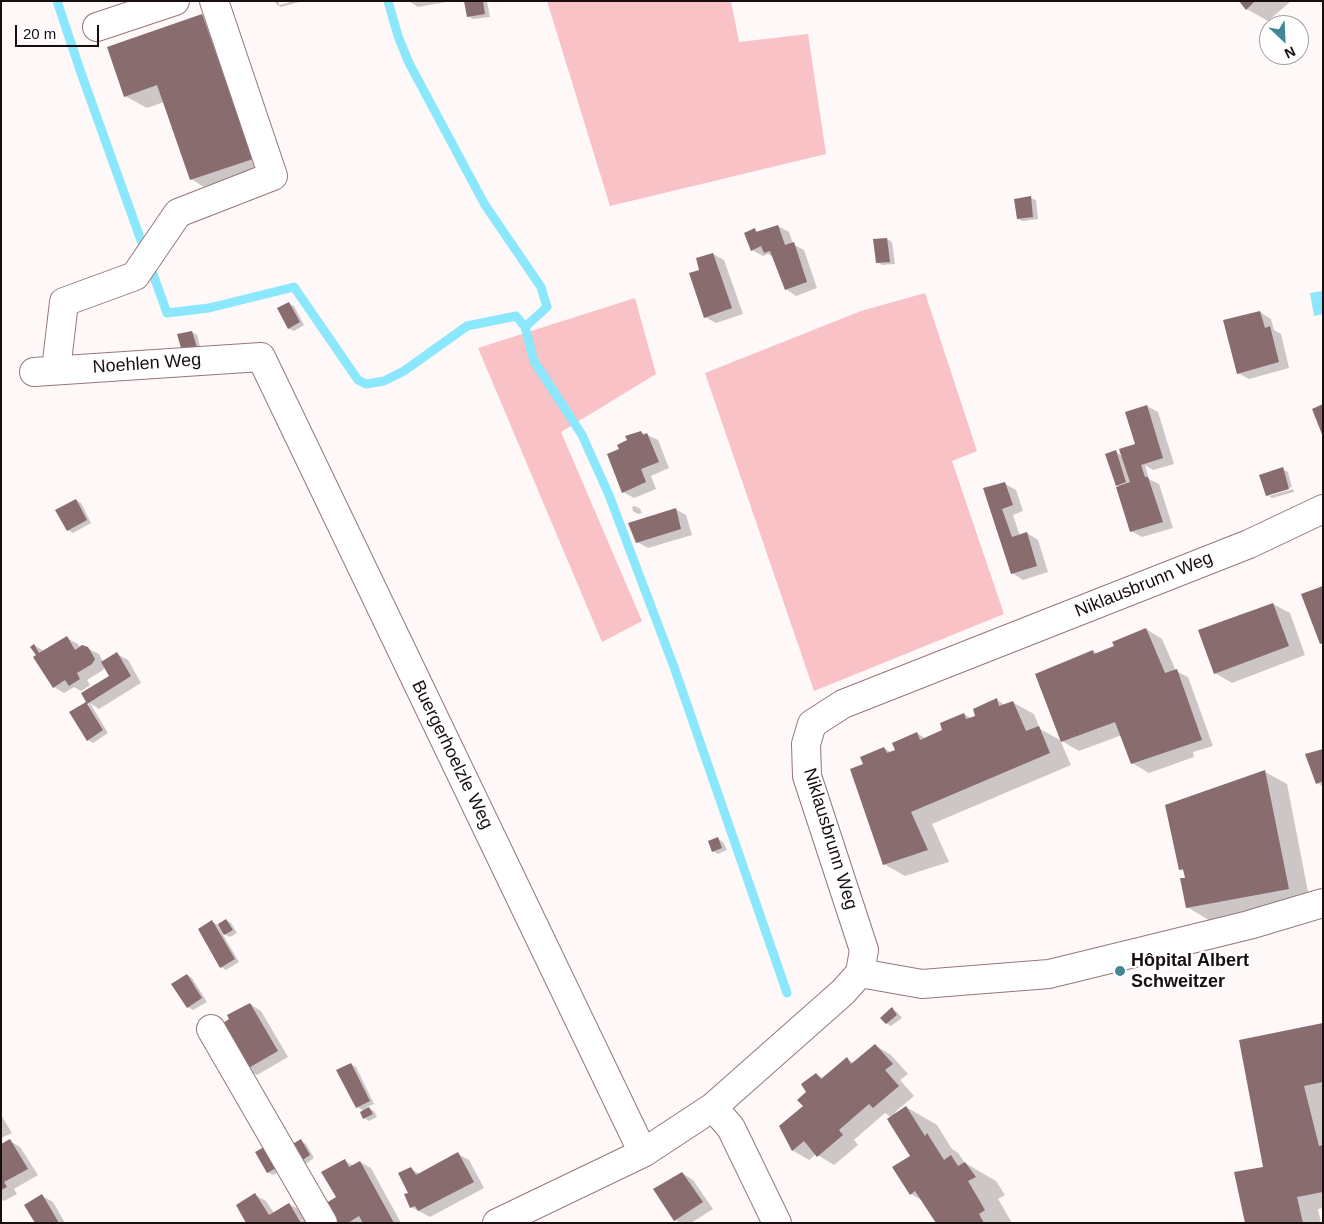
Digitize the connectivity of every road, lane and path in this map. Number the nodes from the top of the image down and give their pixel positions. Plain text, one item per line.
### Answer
1 (175, 1) edge
2 (214, 1) edge
3 (97, 27) dead end
4 (261, 357) joint
5 (1323, 509) edge
6 (1323, 903) edge
7 (860, 973) junction
8 (211, 1029) dead end
9 (713, 1107) junction
10 (643, 1153) junction
11 (323, 1223) edge
12 (497, 1223) edge
13 (777, 1223) edge

1 - 3 street
2 - 4 street, Noehlen Weg
4 - 10 street, Buergerhoelzle Weg
5 - 7 street, Niklausbrunn Weg
6 - 7 street
7 - 9 street
8 - 11 street
9 - 10 street
9 - 13 street
10 - 12 street

